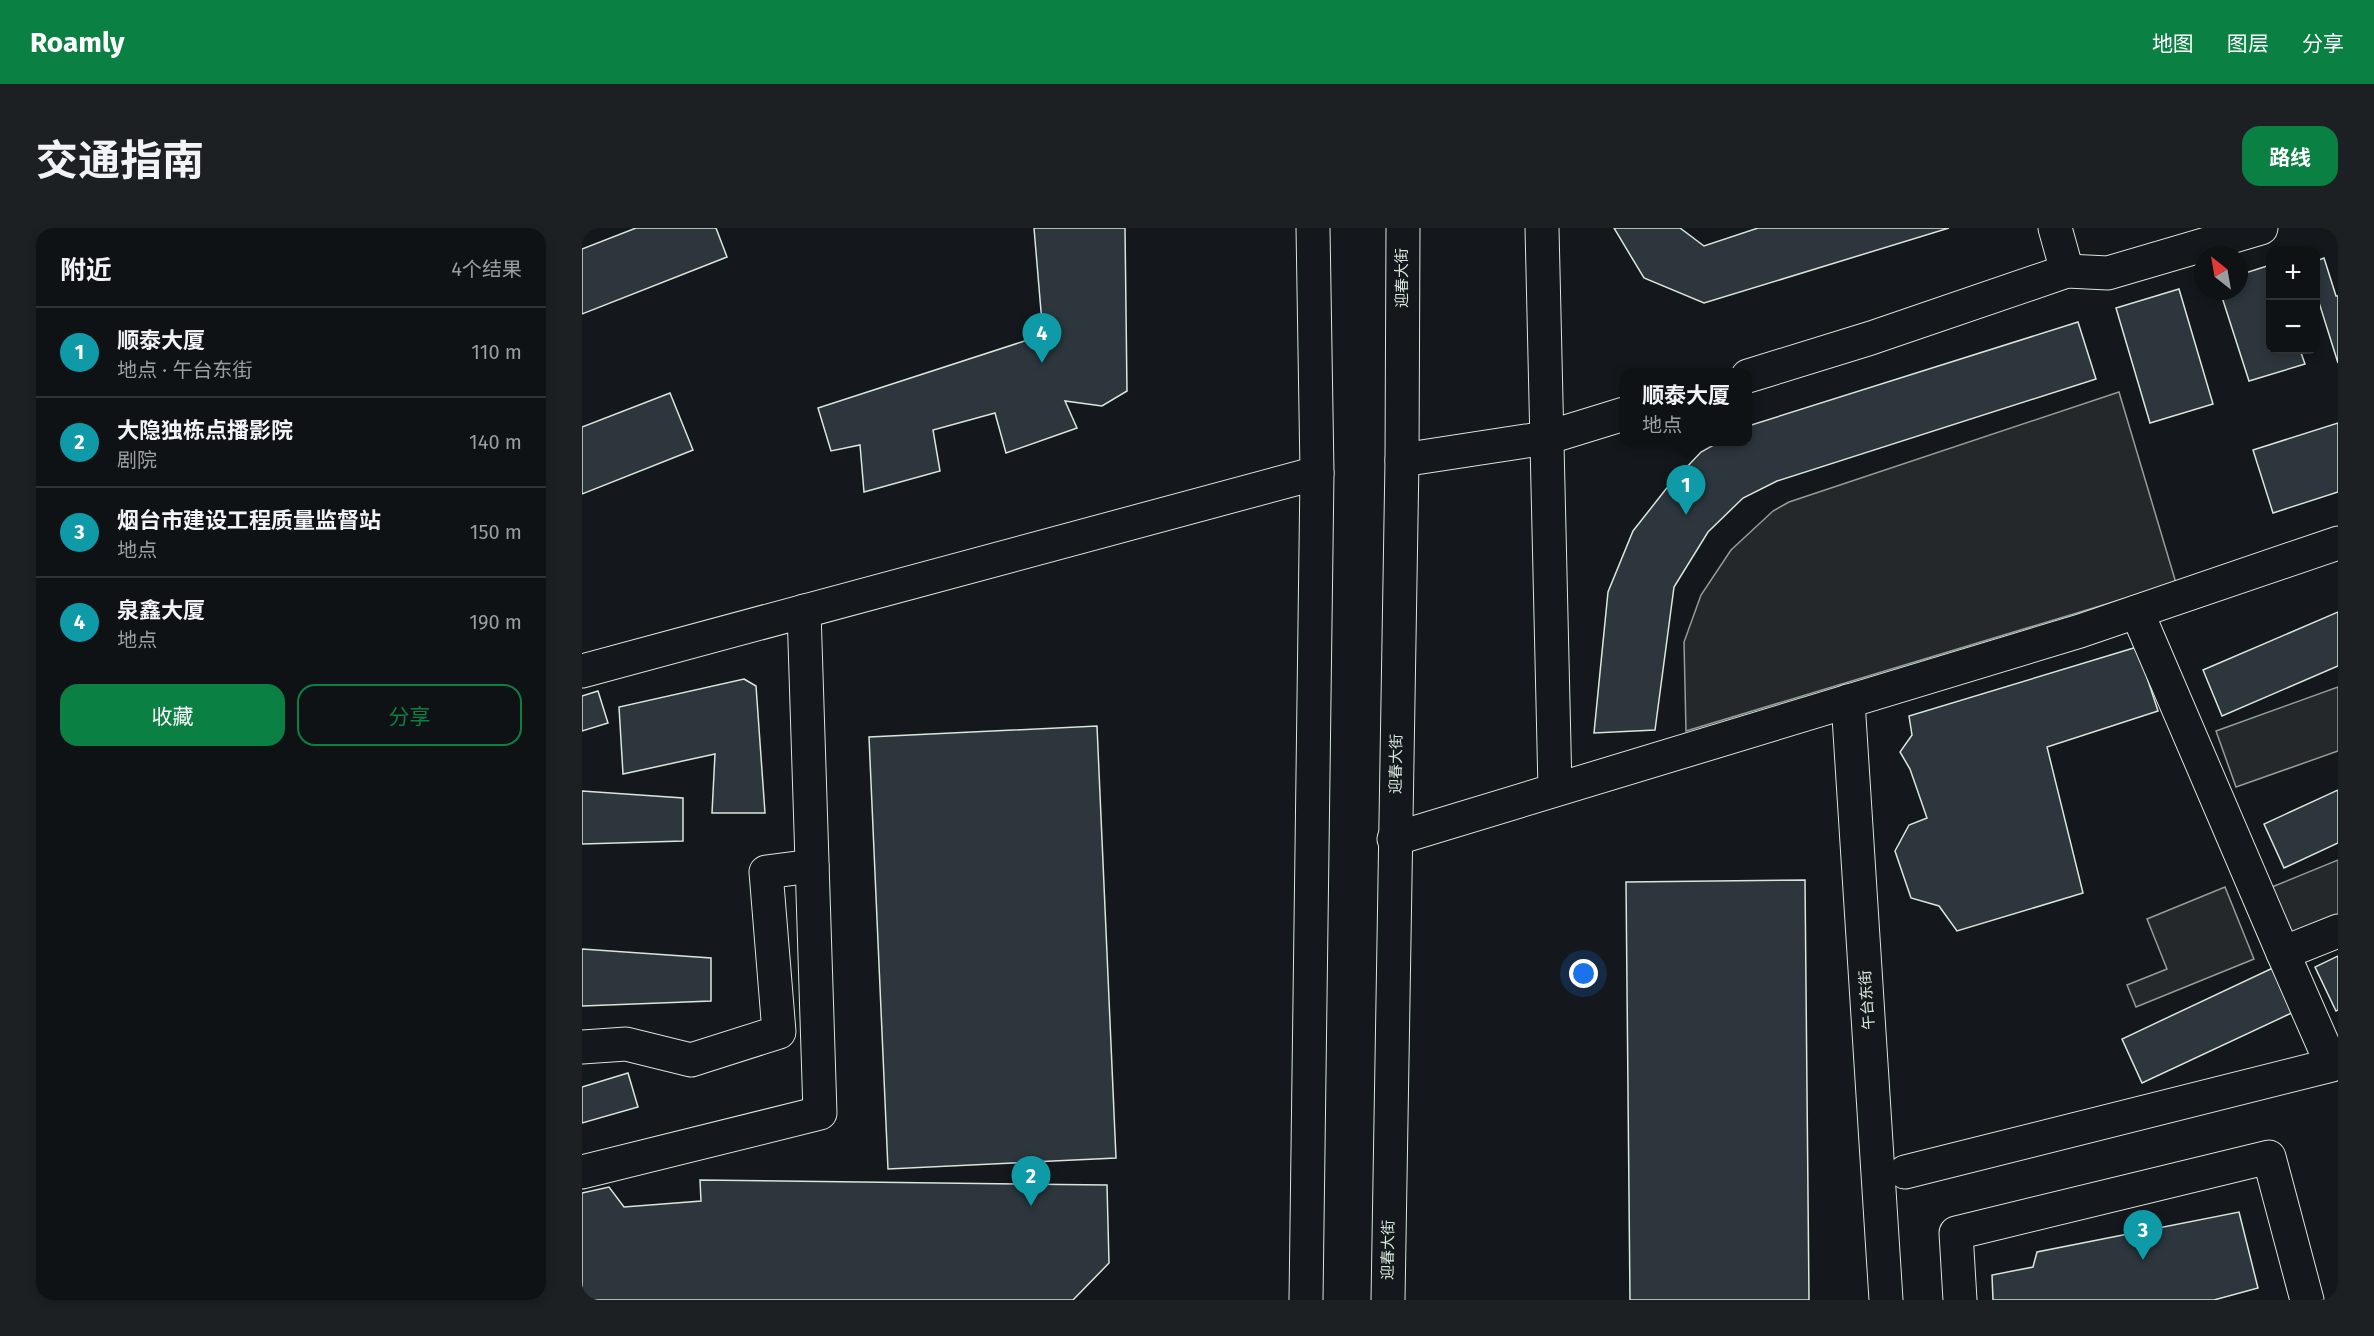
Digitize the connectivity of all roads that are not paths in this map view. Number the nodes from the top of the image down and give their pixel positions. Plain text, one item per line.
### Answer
1 (1313, 228) edge
2 (1403, 228) edge
3 (1542, 228) edge
4 (2055, 228) edge
5 (2261, 228) edge
6 (2067, 271) junction
7 (1752, 375) edge
8 (1620, 415) edge
9 (1546, 438) junction
10 (1402, 460) junction
11 (1317, 473) junction
12 (2338, 543) edge
13 (804, 611) junction
14 (2137, 612) junction
15 (582, 671) edge
16 (1848, 701) junction
17 (1555, 789) junction
18 (1394, 839) junction
19 (812, 866) junction
20 (2338, 931) edge
21 (2283, 953) junction
22 (582, 1047) edge
23 (2336, 1072) edge
24 (582, 1172) edge
25 (1905, 1172) dead end
26 (1306, 1300) edge
27 (1388, 1300) edge
28 (1886, 1300) edge
29 (1960, 1300) edge
30 (2307, 1300) edge

1 - 11 street
2 - 10 street, 迎春大街
3 - 9 street
4 - 6 street
5 - 6 street
6 - 7 street
8 - 9 street
9 - 10 street
9 - 17 street
10 - 18 street, 迎春大街
11 - 13 street
11 - 26 street
12 - 14 street
13 - 15 street
13 - 19 street
14 - 16 street
14 - 21 street
16 - 17 street
16 - 28 street, 午台东街
17 - 18 street
18 - 27 street, 迎春大街
19 - 22 street
19 - 24 street
20 - 21 street
21 - 23 street
23 - 25 street
29 - 30 street

